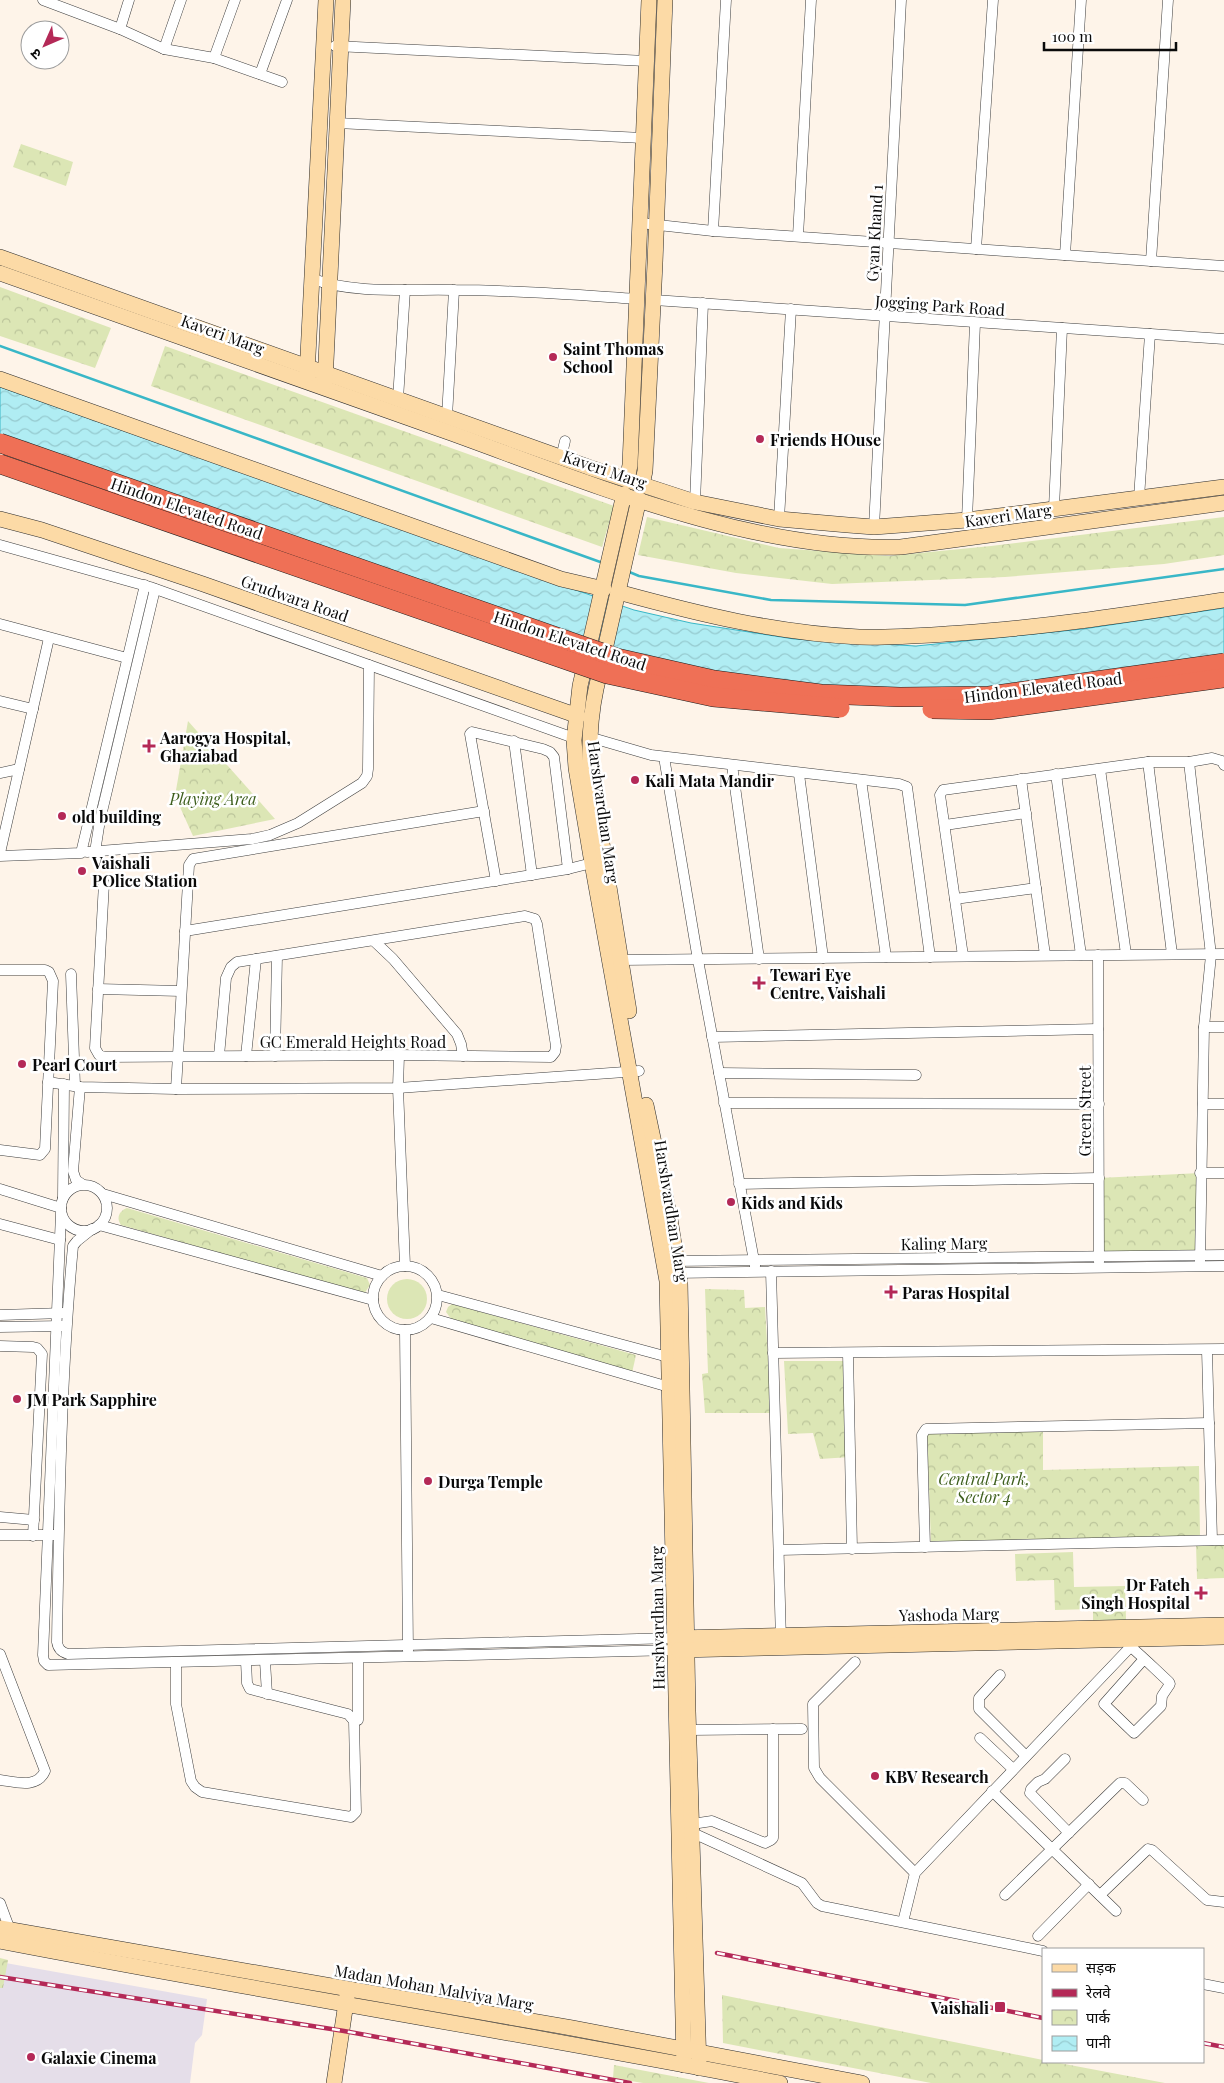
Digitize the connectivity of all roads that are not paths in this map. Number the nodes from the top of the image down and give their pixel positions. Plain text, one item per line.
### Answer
1 (43, 0) edge
2 (129, 0) edge
3 (181, 0) edge
4 (235, 0) edge
5 (287, 0) edge
6 (326, 0) edge
7 (343, 0) edge
8 (649, 0) edge
9 (666, 0) edge
10 (726, 0) edge
11 (811, 0) edge
12 (901, 0) edge
13 (993, 0) edge
14 (1081, 0) edge
15 (1168, 0) edge
16 (120, 29) junction
17 (324, 45) junction
18 (341, 46) junction
19 (164, 49) junction
20 (214, 58) junction
21 (646, 62) junction
22 (260, 74) junction
23 (282, 82) dead end
24 (337, 123) junction
25 (643, 138) junction
26 (317, 195) junction
27 (334, 196) junction
28 (640, 223) junction
29 (656, 226) junction
30 (713, 231) junction
31 (798, 236) junction
32 (889, 243) junction
33 (976, 249) junction
34 (1065, 255) junction
35 (1151, 261) junction
36 (3, 266) edge
37 (1224, 266) edge
38 (313, 279) junction
39 (330, 285) junction
40 (405, 290) junction
41 (454, 290) junction
42 (637, 299) junction
43 (654, 300) junction
44 (703, 303) junction
45 (791, 309) junction
46 (885, 316) junction
47 (975, 323) junction
48 (1062, 328) junction
49 (1150, 334) junction
50 (1224, 339) edge
51 (307, 374) junction
52 (0, 379) edge
53 (325, 381) junction
54 (398, 400) junction
55 (448, 417) junction
56 (565, 442) dead end
57 (0, 443) edge
58 (562, 458) junction
59 (0, 464) edge
60 (1224, 487) edge
61 (633, 490) junction
62 (1138, 498) junction
63 (696, 502) junction
64 (1224, 503) edge
65 (1054, 508) junction
66 (0, 519) edge
67 (779, 519) junction
68 (967, 520) junction
69 (874, 527) junction
70 (0, 545) edge
71 (150, 587) junction
72 (611, 589) junction
73 (1224, 600) edge
74 (0, 624) edge
75 (49, 638) junction
76 (127, 658) junction
77 (1224, 663) edge
78 (369, 665) junction
79 (1224, 678) edge
80 (0, 701) edge
81 (33, 709) junction
82 (578, 716) junction
83 (582, 738) junction
84 (514, 741) junction
85 (664, 757) junction
86 (1222, 761) edge
87 (1148, 762) junction
88 (1189, 762) junction
89 (732, 765) junction
90 (1100, 768) junction
91 (19, 769) junction
92 (0, 772) edge
93 (798, 774) junction
94 (1056, 774) junction
95 (1021, 779) junction
96 (861, 780) junction
97 (484, 811) junction
98 (1026, 813) junction
99 (945, 826) junction
100 (0, 854) edge
101 (592, 863) junction
102 (568, 869) junction
103 (532, 875) junction
104 (496, 881) junction
105 (104, 883) dead end
106 (1036, 888) junction
107 (955, 899) junction
108 (185, 931) junction
109 (374, 941) junction
110 (1126, 954) junction
111 (1172, 954) junction
112 (1224, 954) edge
113 (1045, 955) junction
114 (1081, 955) junction
115 (1098, 955) junction
116 (1211, 955) junction
117 (277, 956) junction
118 (963, 956) junction
119 (886, 957) junction
120 (930, 957) junction
121 (823, 958) junction
122 (256, 959) junction
123 (759, 959) junction
124 (621, 960) junction
125 (698, 960) junction
126 (0, 970) edge
127 (71, 974) dead end
128 (98, 989) junction
129 (181, 991) junction
130 (1204, 1027) junction
131 (1224, 1027) edge
132 (1098, 1029) junction
133 (712, 1037) junction
134 (399, 1055) junction
135 (178, 1056) junction
136 (219, 1056) junction
137 (246, 1056) junction
138 (275, 1056) junction
139 (462, 1056) junction
140 (634, 1071) junction
141 (719, 1073) junction
142 (916, 1075) dead end
143 (48, 1082) junction
144 (64, 1084) junction
145 (77, 1086) junction
146 (398, 1088) junction
147 (176, 1089) junction
148 (724, 1104) junction
149 (1099, 1104) junction
150 (1203, 1104) junction
151 (1224, 1104) edge
152 (0, 1150) edge
153 (1200, 1173) junction
154 (1224, 1173) edge
155 (1099, 1178) junction
156 (82, 1184) junction
157 (739, 1184) junction
158 (0, 1189) edge
159 (103, 1194) junction
160 (62, 1206) junction
161 (0, 1224) edge
162 (96, 1227) junction
163 (60, 1240) junction
164 (1200, 1255) junction
165 (1224, 1255) edge
166 (1099, 1256) junction
167 (754, 1260) junction
168 (405, 1266) junction
169 (1224, 1266) edge
170 (671, 1267) junction
171 (1200, 1267) junction
172 (1099, 1268) junction
173 (771, 1271) junction
174 (756, 1272) junction
175 (382, 1276) junction
176 (438, 1295) junction
177 (373, 1300) junction
178 (62, 1313) junction
179 (0, 1315) edge
180 (431, 1318) junction
181 (61, 1326) junction
182 (0, 1328) edge
183 (405, 1330) junction
184 (0, 1346) edge
185 (1224, 1349) edge
186 (1207, 1350) junction
187 (848, 1352) junction
188 (773, 1353) junction
189 (675, 1359) junction
190 (675, 1389) junction
191 (1209, 1423) junction
192 (0, 1517) edge
193 (34, 1520) junction
194 (0, 1535) edge
195 (53, 1535) junction
196 (33, 1536) junction
197 (1212, 1540) junction
198 (1224, 1540) edge
199 (925, 1547) junction
200 (852, 1548) junction
201 (778, 1550) junction
202 (1224, 1625) edge
203 (1224, 1637) edge
204 (1136, 1638) junction
205 (781, 1641) junction
206 (681, 1644) junction
207 (408, 1645) junction
208 (161, 1652) junction
209 (0, 1654) edge
210 (408, 1657) junction
211 (358, 1658) junction
212 (1144, 1659) junction
213 (246, 1661) junction
214 (265, 1661) junction
215 (855, 1662) dead end
216 (176, 1663) junction
217 (161, 1664) junction
218 (1000, 1675) dead end
219 (267, 1694) junction
220 (358, 1720) dead end
221 (774, 1729) junction
222 (802, 1729) dead end
223 (689, 1730) junction
224 (980, 1738) dead end
225 (1026, 1755) junction
226 (1065, 1759) dead end
227 (1013, 1769) junction
228 (0, 1780) edge
229 (992, 1791) junction
230 (1143, 1800) dead end
231 (693, 1828) junction
232 (1068, 1833) junction
233 (1052, 1848) junction
234 (915, 1873) junction
235 (1089, 1884) junction
236 (1005, 1895) dead end
237 (1100, 1895) junction
238 (1224, 1902) edge
239 (0, 1903) edge
240 (1116, 1911) dead end
241 (903, 1922) junction
242 (3, 1933) edge
243 (1038, 1936) dead end
244 (1042, 1951) edge
245 (1204, 1984) edge
246 (1224, 1988) edge
247 (347, 1996) junction
248 (691, 2051) junction
249 (692, 2066) junction
250 (334, 2083) edge
251 (780, 2083) edge
252 (862, 2083) edge

1 - 16 street
2 - 16 street
3 - 19 street
4 - 20 street
5 - 22 street
6 - 17 street
7 - 18 street
8 - 21 street
9 - 29 street
10 - 30 street
11 - 31 street
12 - 32 street, Gyan Khand 1
13 - 33 street
14 - 34 street
15 - 35 street
16 - 19 street
17 - 18 street
17 - 26 street
18 - 21 street
18 - 24 street
19 - 20 street
20 - 22 street
21 - 25 street
22 - 23 street
24 - 25 street
24 - 27 street
25 - 28 street
26 - 27 street
26 - 38 street
27 - 39 street
28 - 29 street
28 - 42 street
29 - 30 street
29 - 43 street
30 - 31 street
31 - 32 street
32 - 33 street
32 - 46 street, Gyan Khand 1
33 - 34 street
34 - 35 street
35 - 37 street
36 - 51 street, Kaveri Marg
38 - 39 street
38 - 51 street
39 - 40 street
39 - 53 street
40 - 41 street
40 - 54 street
41 - 42 street
41 - 55 street
42 - 61 street
43 - 44 street, Jogging Park Road
43 - 61 street
44 - 45 street, Jogging Park Road
44 - 63 street
45 - 46 street, Jogging Park Road
45 - 67 street
46 - 47 street, Jogging Park Road
46 - 69 street, Gyan Khand 1
47 - 48 street, Jogging Park Road
47 - 68 street
48 - 49 street, Jogging Park Road
48 - 65 street
49 - 50 street, Jogging Park Road
49 - 62 street
51 - 53 street, Kaveri Marg
52 - 72 street
53 - 54 street, Kaveri Marg
53 - 61 street, Kaveri Marg
54 - 55 street, Kaveri Marg
55 - 58 street, Kaveri Marg
56 - 58 street
57 - 77 highway, Hindon Elevated Road, bridge
58 - 61 street, Kaveri Marg
59 - 79 highway, Hindon Elevated Road, bridge
60 - 62 street, Kaveri Marg
61 - 63 street, Kaveri Marg
61 - 64 street, Kaveri Marg
61 - 72 street, Harshvardhan Marg
62 - 65 street, Kaveri Marg
63 - 67 street, Kaveri Marg
65 - 68 street, Kaveri Marg
66 - 82 street, Grudwara Road
67 - 69 street, Kaveri Marg
68 - 69 street, Kaveri Marg
70 - 71 street
71 - 76 street
71 - 78 street
71 - 78 street
72 - 73 street
72 - 82 street, Harshvardhan Marg, bridge
72 - 83 street, Harshvardhan Marg, bridge
74 - 75 street
75 - 76 street
75 - 81 street
76 - 100 street
78 - 83 street
80 - 81 street
81 - 91 street
82 - 83 street, Harshvardhan Marg
83 - 85 street
83 - 101 street, Harshvardhan Marg
83 - 124 street, Harshvardhan Marg
84 - 97 street
84 - 102 street
84 - 103 street
85 - 89 street
85 - 125 street
86 - 88 street
87 - 88 street
87 - 90 street
87 - 111 street
88 - 116 street
89 - 93 street
89 - 123 street
90 - 94 street
90 - 110 street
91 - 92 street
91 - 100 street
93 - 96 street
93 - 121 street
94 - 95 street
94 - 114 street
95 - 98 street
95 - 99 street
96 - 119 street
96 - 120 street
97 - 104 street
97 - 108 street
98 - 99 street
98 - 106 street
99 - 107 street
101 - 102 street
101 - 140 street, Harshvardhan Marg
102 - 103 street
103 - 104 street
104 - 108 street
105 - 128 street, GC Emerald Heights Road
106 - 107 street
106 - 113 street
107 - 118 street
108 - 129 street
109 - 117 street
109 - 139 street, GC Emerald Heights Road
109 - 139 street
110 - 111 street
110 - 115 street
111 - 116 street
112 - 116 street
113 - 114 street
113 - 118 street
114 - 115 street
115 - 132 street, Green Street
116 - 130 street
117 - 122 street
117 - 138 street
118 - 120 street
119 - 120 street
119 - 121 street
121 - 123 street
122 - 136 street
122 - 137 street
123 - 125 street
124 - 125 street
124 - 140 street, Harshvardhan Marg
125 - 133 street
126 - 143 street
127 - 145 street
128 - 129 street
128 - 135 street, GC Emerald Heights Road
129 - 135 street
130 - 131 street
130 - 150 street
132 - 133 street
132 - 149 street, Green Street
133 - 141 street
134 - 138 street, GC Emerald Heights Road
134 - 139 street, GC Emerald Heights Road
134 - 146 street
135 - 136 street, GC Emerald Heights Road
135 - 147 street
136 - 137 street, GC Emerald Heights Road
137 - 138 street, GC Emerald Heights Road
140 - 146 street
140 - 170 street, Harshvardhan Marg
141 - 142 street
141 - 148 street
143 - 144 street
143 - 152 street
144 - 145 street
144 - 160 street
145 - 147 street
145 - 156 street
146 - 147 street
146 - 168 street
148 - 149 street
148 - 157 street
149 - 155 street, Green Street
150 - 151 street
150 - 153 street
153 - 154 street
153 - 164 street
155 - 157 street
155 - 166 street, Green Street
156 - 159 street
156 - 160 street
157 - 167 street
158 - 160 street
159 - 162 street
159 - 175 street
160 - 162 street
160 - 163 street
161 - 163 street
162 - 177 street
162 - 178 street
163 - 178 street
164 - 165 street, Kaling Marg
164 - 166 street, Kaling Marg
164 - 171 street
166 - 167 street, Kaling Marg
166 - 172 street, Green Street
167 - 170 street, Kaling Marg
167 - 174 street
168 - 175 street
168 - 176 street
169 - 171 street, Kaling Marg
170 - 174 street, Kaling Marg
170 - 189 street, Harshvardhan Marg
171 - 172 street, Kaling Marg
172 - 173 street, Kaling Marg
173 - 174 street, Kaling Marg
173 - 188 street
175 - 177 street
176 - 180 street
176 - 189 street
177 - 183 street
178 - 179 street
178 - 181 street
180 - 183 street
180 - 190 street
181 - 182 street
181 - 195 street
183 - 207 street
184 - 193 street
185 - 186 street
186 - 187 street
186 - 191 street
187 - 188 street
187 - 200 street
188 - 201 street
189 - 190 street, Harshvardhan Marg
190 - 206 street, Harshvardhan Marg
191 - 197 street
191 - 199 street
192 - 193 street
193 - 196 street
194 - 196 street
195 - 196 street
195 - 208 street
195 - 217 street
197 - 198 street
197 - 199 street
199 - 200 street
200 - 201 street
201 - 205 street
202 - 204 street, Yashoda Marg
203 - 204 street, Yashoda Marg
204 - 205 street, Yashoda Marg
204 - 212 street
204 - 225 street
205 - 206 street, Yashoda Marg
206 - 207 street
206 - 210 street
206 - 223 street, Harshvardhan Marg
206 - 248 street, Harshvardhan Marg
207 - 208 street
207 - 210 street
208 - 217 street
209 - 228 street
210 - 211 street
211 - 214 street
211 - 220 street
212 - 212 street
213 - 214 street
213 - 216 street
213 - 219 street
214 - 219 street
215 - 234 street
216 - 217 street
216 - 219 street
218 - 225 street
221 - 222 street
221 - 223 street
221 - 231 street
223 - 231 street, Harshvardhan Marg
224 - 227 street
225 - 227 street
226 - 232 street
227 - 229 street
229 - 233 street
229 - 234 street
230 - 232 street
231 - 241 street
231 - 248 street, Harshvardhan Marg
232 - 233 street
233 - 235 street
233 - 236 street
234 - 241 street
235 - 237 street
235 - 243 street
237 - 238 street
237 - 240 street
239 - 242 street
241 - 244 street
242 - 247 street, Madan Mohan Malviya Marg
245 - 246 street
247 - 248 street, Madan Mohan Malviya Marg
247 - 249 street, Madan Mohan Malviya Marg
247 - 250 street
248 - 249 street, Harshvardhan Marg
248 - 252 street, Madan Mohan Malviya Marg
249 - 251 street, Madan Mohan Malviya Marg

